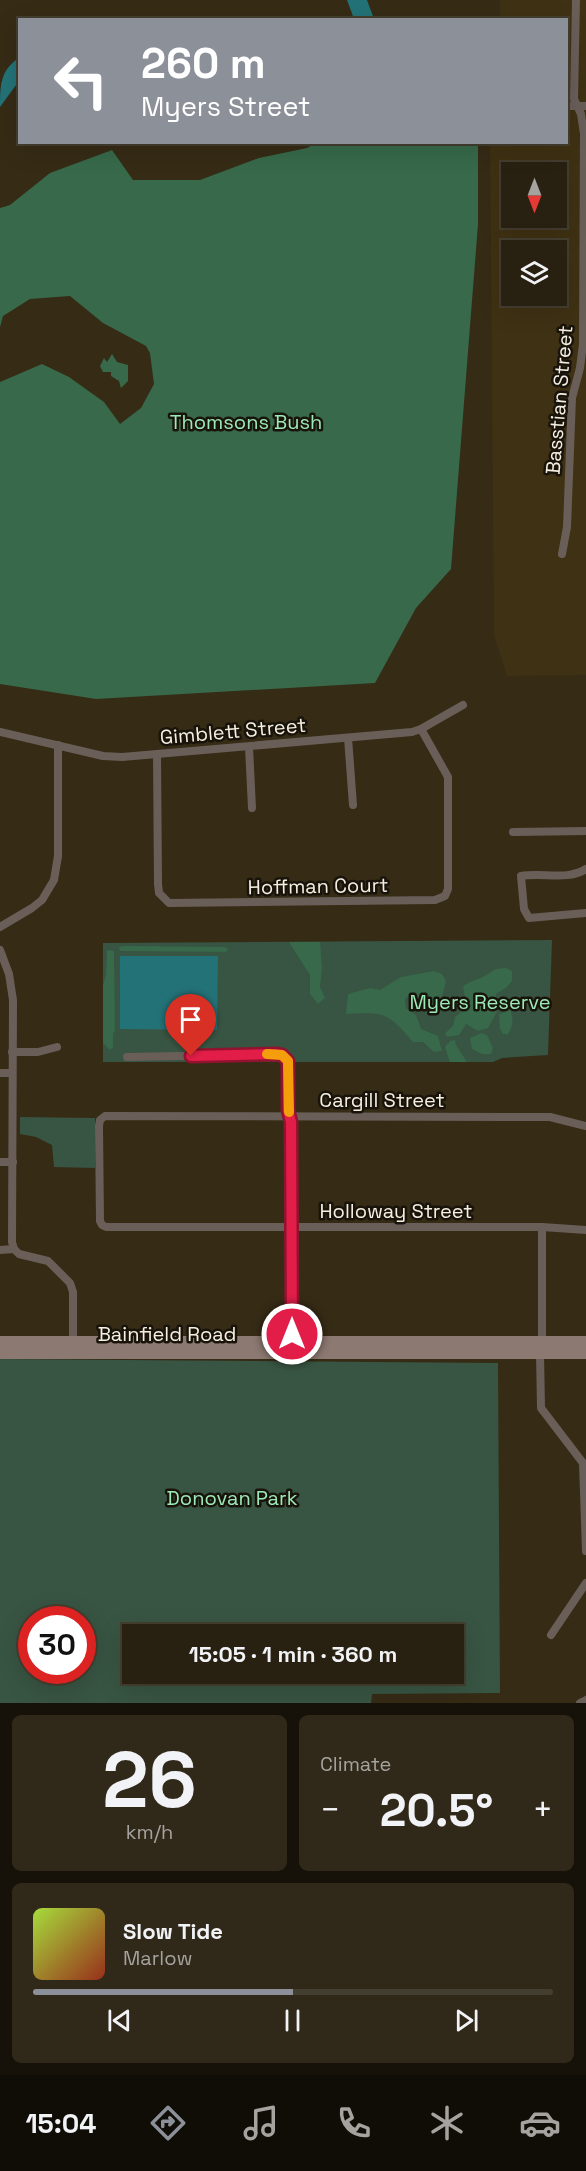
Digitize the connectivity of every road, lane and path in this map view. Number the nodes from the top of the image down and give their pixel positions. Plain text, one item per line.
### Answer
1 (576, 0) edge
2 (582, 106) edge
3 (584, 344) edge
4 (562, 554) dead end
5 (463, 705) dead end
6 (421, 729) junction
7 (0, 732) edge
8 (348, 738) junction
9 (58, 745) junction
10 (249, 747) junction
11 (157, 754) junction
12 (353, 805) dead end
13 (252, 808) dead end
14 (586, 831) edge
15 (513, 832) dead end
16 (586, 869) edge
17 (586, 913) edge
18 (0, 927) edge
19 (0, 950) edge
20 (57, 1047) dead end
21 (12, 1052) junction
22 (127, 1057) dead end
23 (0, 1073) edge
24 (12, 1073) junction
25 (289, 1115) junction
26 (105, 1116) joint
27 (586, 1126) edge
28 (0, 1162) edge
29 (13, 1162) junction
30 (292, 1227) junction
31 (542, 1227) junction
32 (586, 1230) edge
33 (14, 1249) junction
34 (0, 1250) edge
35 (0, 1342) edge
36 (586, 1342) edge
37 (73, 1347) junction
38 (292, 1348) junction
39 (541, 1348) junction
40 (0, 1353) edge
41 (586, 1353) edge
42 (586, 1551) edge
43 (586, 1583) edge
44 (551, 1635) dead end
45 (586, 1700) edge
46 (580, 1703) edge

1 - 2 street, Basstian Street
2 - 3 street, Basstian Street
3 - 4 street, Basstian Street
5 - 6 street, Gimblett Street
6 - 8 street, Gimblett Street
6 - 11 street, Hoffman Court
7 - 9 street, Gimblett Street
8 - 10 street, Gimblett Street
8 - 12 street
9 - 11 street, Gimblett Street
9 - 18 street
10 - 11 street, Gimblett Street
10 - 13 street
14 - 15 street
16 - 17 street
19 - 21 street
20 - 21 street
21 - 24 street
22 - 25 street
23 - 24 street
24 - 29 street
25 - 26 street, Cargill Street
25 - 27 street, Cargill Street
25 - 30 street
26 - 30 street, Holloway Street
28 - 29 street
29 - 33 street
30 - 31 street, Holloway Street
30 - 38 street
31 - 32 street, Holloway Street
31 - 39 street
33 - 34 street
33 - 37 street
35 - 37 main road, Bainfield Road
36 - 39 main road, Bainfield Road
37 - 38 main road, Bainfield Road
37 - 40 main road, Bainfield Road
38 - 39 main road, Bainfield Road
39 - 41 main road, Bainfield Road
39 - 42 street
43 - 44 street
45 - 46 street

